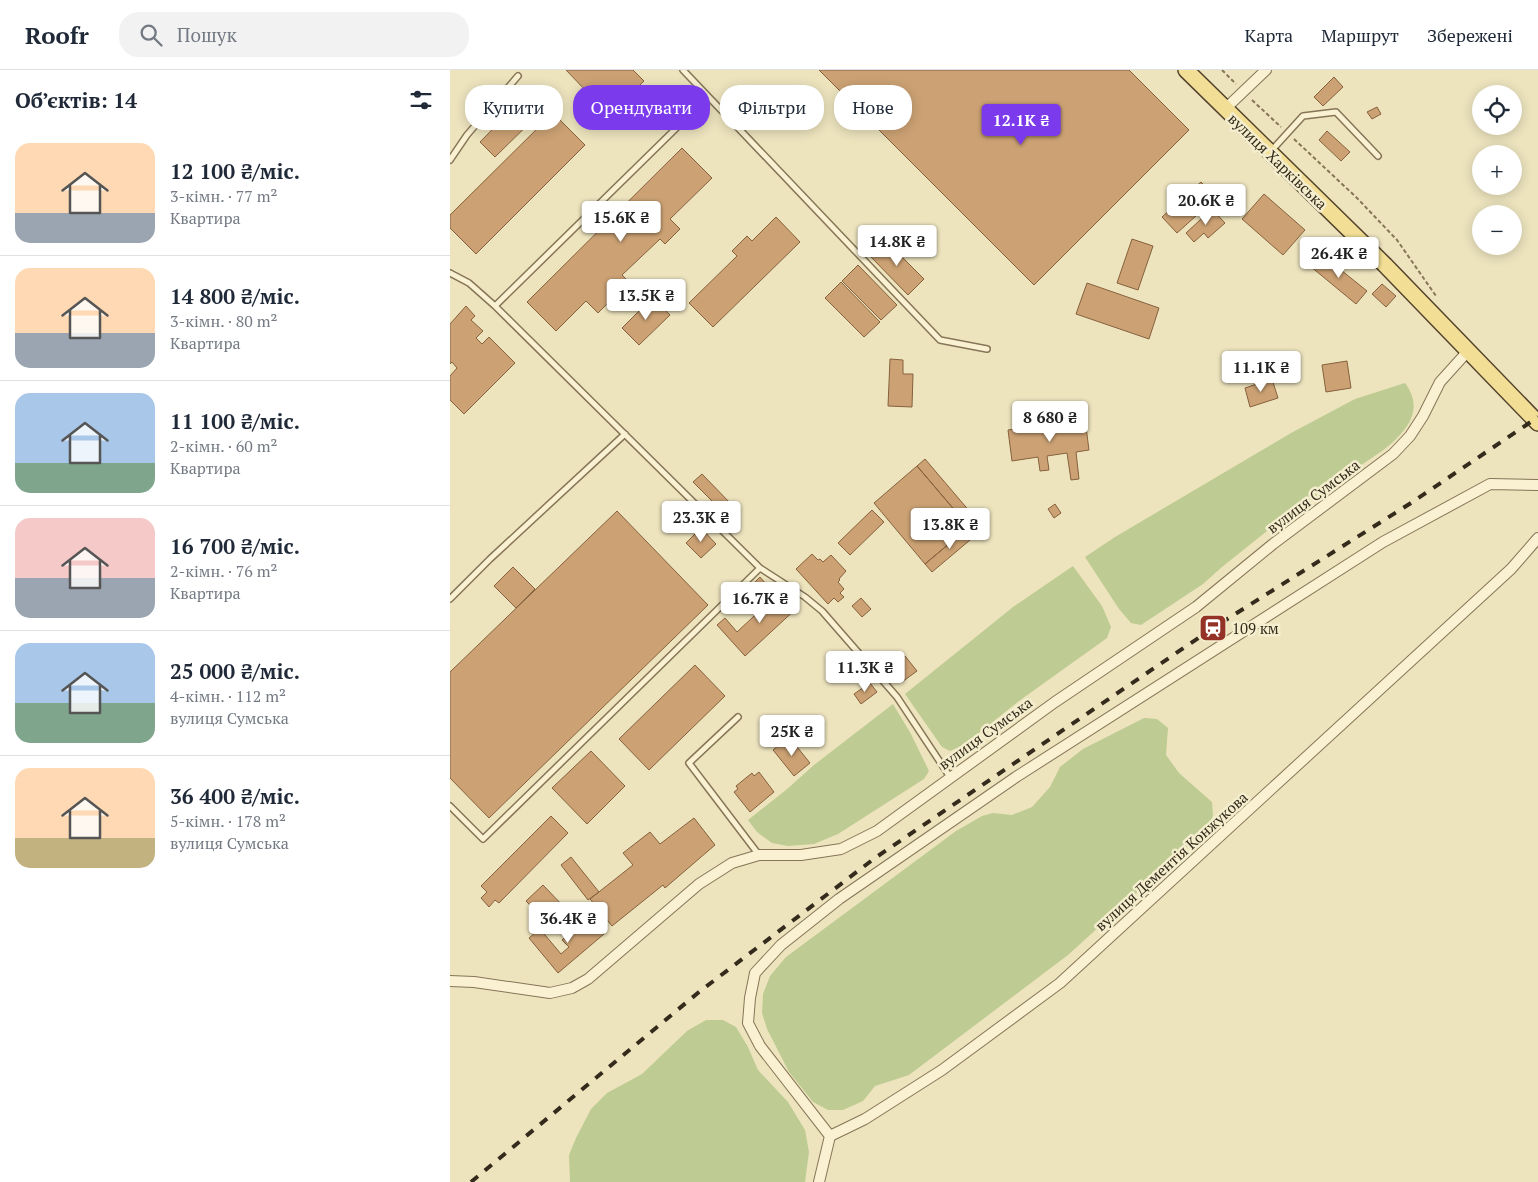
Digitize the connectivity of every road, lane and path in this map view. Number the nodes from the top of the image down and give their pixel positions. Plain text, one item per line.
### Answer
1 (683, 70) edge
2 (1186, 70) edge
3 (1222, 70) edge
4 (1266, 70) edge
5 (518, 76) dead end
6 (697, 85) edge
7 (1243, 92) junction
8 (710, 98) edge
9 (1225, 109) junction
10 (674, 130) edge
11 (1287, 133) junction
12 (1270, 152) junction
13 (1378, 156) dead end
14 (450, 160) edge
15 (450, 273) edge
16 (1438, 300) dead end
17 (495, 306) junction
18 (987, 349) dead end
19 (1468, 351) junction
20 (1538, 424) edge
21 (624, 434) junction
22 (1538, 484) edge
23 (1538, 538) edge
24 (760, 568) junction
25 (450, 599) edge
26 (738, 717) dead end
27 (950, 777) junction
28 (450, 806) edge
29 (759, 855) junction
30 (450, 981) edge
31 (830, 1136) junction
32 (819, 1182) edge

1 - 6 lane
2 - 9 main road, вулиця Харківська
3 - 7 path
4 - 7 street
5 - 14 lane
7 - 9 street
7 - 11 path
8 - 18 lane
9 - 12 main road, вулиця Харківська
10 - 17 lane
11 - 12 lane
11 - 13 lane
11 - 16 path
12 - 19 main road, вулиця Харківська
15 - 17 lane
17 - 21 lane
19 - 20 main road, вулиця Харківська
19 - 27 street, вулиця Сумська
21 - 24 lane
21 - 25 lane
22 - 31 street
23 - 31 street, вулиця Дементія Конжукова
24 - 27 lane
24 - 28 lane
26 - 29 lane
27 - 29 street, вулиця Сумська
29 - 30 street, вулиця Сумська
31 - 32 street

